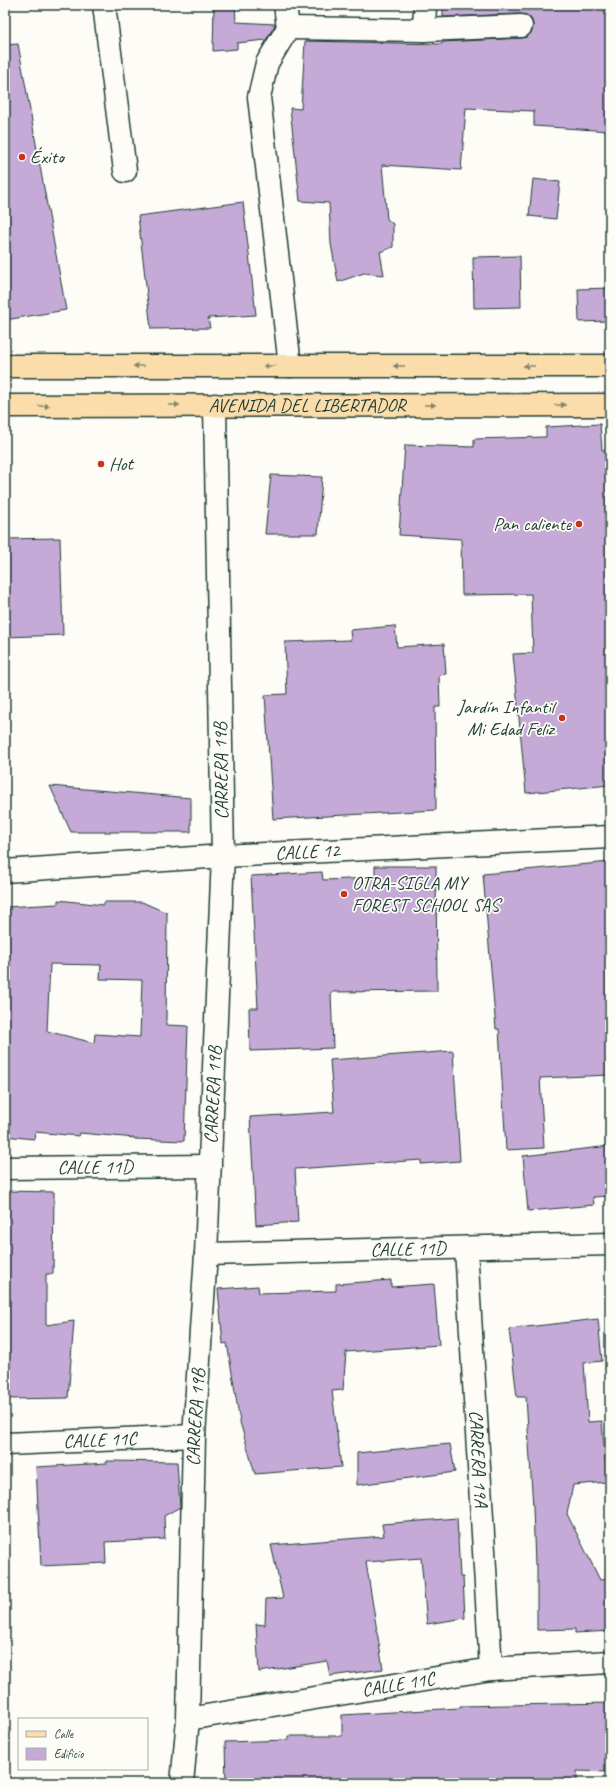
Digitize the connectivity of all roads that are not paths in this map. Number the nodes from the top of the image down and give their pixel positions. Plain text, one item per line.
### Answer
1 (104, 5) edge
2 (285, 5) edge
3 (425, 5) edge
4 (521, 26) dead end
5 (288, 28) junction
6 (424, 30) junction
7 (125, 171) dead end
8 (5, 366) edge
9 (290, 366) junction
10 (610, 366) edge
11 (215, 405) junction
12 (610, 405) edge
13 (5, 406) edge
14 (610, 837) edge
15 (223, 856) junction
16 (5, 871) edge
17 (210, 1166) junction
18 (5, 1168) edge
19 (610, 1244) edge
20 (466, 1248) junction
21 (206, 1254) junction
22 (194, 1436) junction
23 (5, 1444) edge
24 (610, 1662) edge
25 (491, 1670) junction
26 (188, 1719) junction
27 (182, 1783) edge

1 - 7 street
2 - 5 street
3 - 6 street
4 - 6 street
5 - 6 street
5 - 9 street
9 -> 8 main road, AVENIDA DEL LIBERTADOR
10 -> 9 main road, AVENIDA DEL LIBERTADOR
11 -> 12 main road, AVENIDA DEL LIBERTADOR
13 -> 11 main road, AVENIDA DEL LIBERTADOR
11 - 15 street, CARRERA 19B
14 - 15 street, CALLE 12
15 - 16 street, CALLE 12
15 - 17 street, CARRERA 19B
17 - 18 street, CALLE 11D
17 - 21 street, CARRERA 19B
19 - 20 street, CALLE 11D
20 - 21 street, CALLE 11D
20 - 25 street, CARRERA 19A
21 - 22 street, CARRERA 19B
22 - 23 street, CALLE 11C
22 - 26 street, CARRERA 19B
24 - 25 street, CALLE 11C
25 - 26 street, CALLE 11C
26 - 27 street, CARRERA 19B

